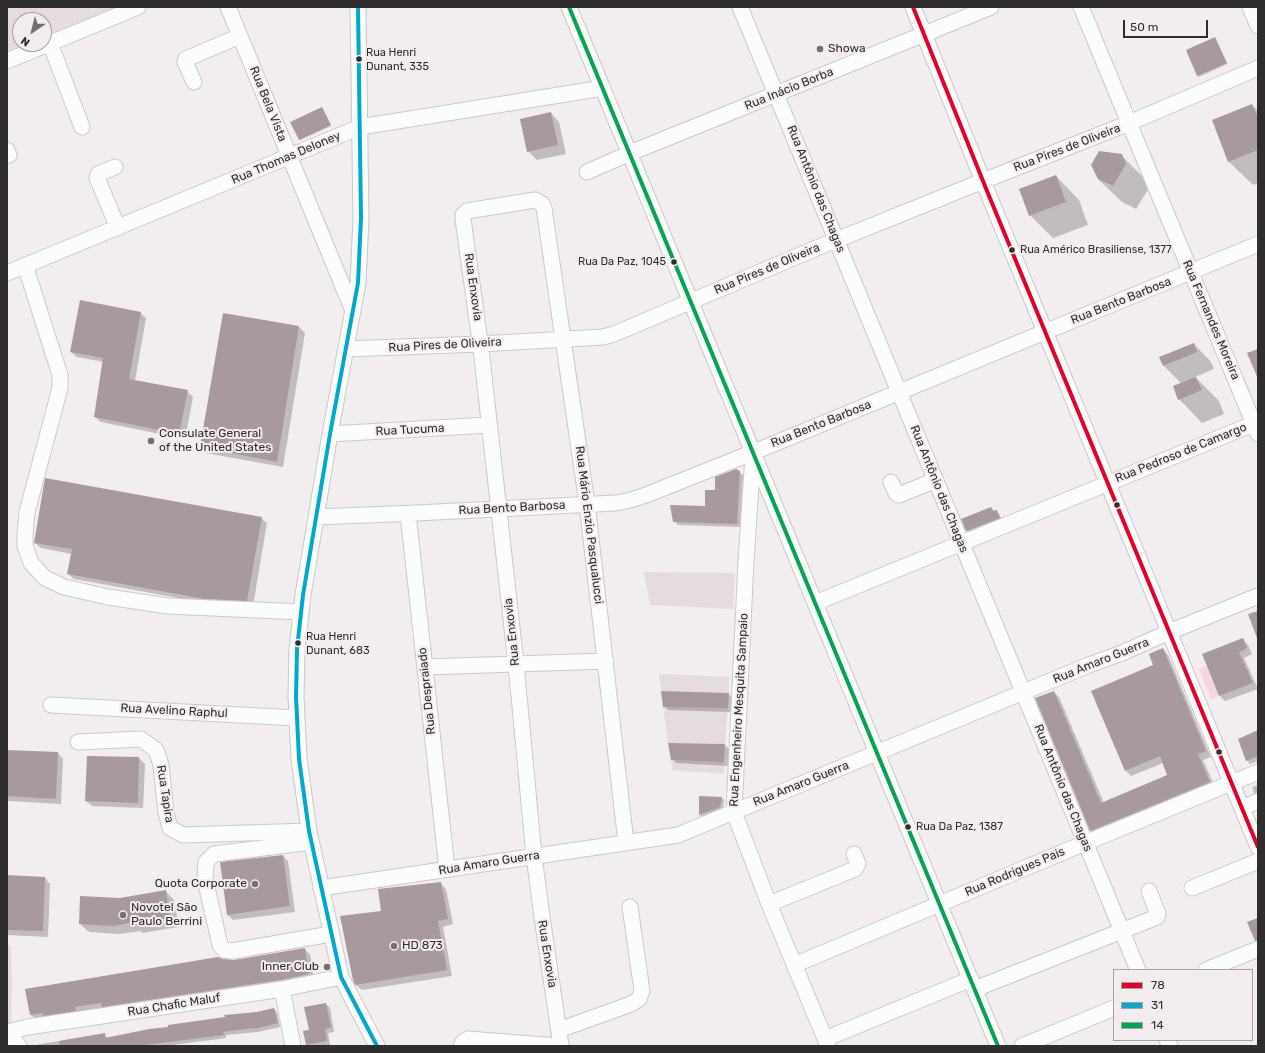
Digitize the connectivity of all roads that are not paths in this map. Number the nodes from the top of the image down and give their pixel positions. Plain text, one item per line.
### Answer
1 (138, 7) edge
2 (228, 7) edge
3 (358, 7) edge
4 (740, 7) edge
5 (913, 7) edge
6 (991, 7) edge
7 (1081, 7) edge
8 (1250, 7) edge
9 (571, 8) edge
10 (1258, 26) edge
11 (925, 34) junction
12 (240, 36) junction
13 (52, 42) edge
14 (52, 48) edge
15 (28, 52) edge
16 (7, 61) edge
17 (1258, 68) edge
18 (194, 82) dead end
19 (603, 88) junction
20 (777, 93) junction
21 (1129, 123) junction
22 (82, 126) dead end
23 (360, 127) junction
24 (630, 153) junction
25 (290, 157) junction
26 (115, 167) dead end
27 (587, 172) dead end
28 (983, 180) junction
29 (463, 219) joint
30 (118, 228) junction
31 (837, 240) junction
32 (1258, 244) edge
33 (25, 265) junction
34 (1191, 272) junction
35 (7, 273) edge
36 (691, 301) junction
37 (353, 312) junction
38 (1045, 331) junction
39 (562, 339) junction
40 (480, 344) junction
41 (346, 349) junction
42 (899, 392) junction
43 (489, 425) junction
44 (1257, 427) edge
45 (330, 434) junction
46 (754, 452) junction
47 (936, 480) junction
48 (891, 482) dead end
49 (1108, 484) junction
50 (587, 504) junction
51 (498, 509) junction
52 (408, 514) junction
53 (316, 517) junction
54 (962, 543) junction
55 (1258, 596) edge
56 (815, 603) junction
57 (301, 612) junction
58 (1169, 632) junction
59 (606, 661) junction
60 (516, 664) junction
61 (425, 667) junction
62 (1024, 693) junction
63 (51, 705) dead end
64 (297, 718) junction
65 (78, 742) dead end
66 (877, 753) junction
67 (1258, 772) edge
68 (1232, 783) junction
69 (1258, 801) edge
70 (1242, 808) junction
71 (734, 812) junction
72 (310, 836) junction
73 (626, 843) junction
74 (1085, 843) junction
75 (1258, 847) edge
76 (854, 854) dead end
77 (534, 856) junction
78 (1258, 861) edge
79 (447, 869) junction
80 (321, 888) junction
81 (1192, 888) dead end
82 (1149, 891) dead end
83 (940, 903) junction
84 (769, 904) junction
85 (630, 907) dead end
86 (1122, 932) junction
87 (331, 934) junction
88 (1258, 949) edge
89 (794, 965) junction
90 (1138, 969) edge
91 (1208, 969) edge
92 (341, 977) junction
93 (973, 984) junction
94 (282, 989) junction
95 (1113, 1008) edge
96 (559, 1030) junction
97 (9, 1032) edge
98 (465, 1042) edge
99 (826, 1042) edge
100 (19, 1046) edge
101 (293, 1046) edge
102 (377, 1046) edge
103 (557, 1046) edge
104 (561, 1046) edge
105 (998, 1046) edge
106 (1022, 1046) edge

1 - 13 street
2 - 12 street, Rua Bela Vista
3 - 23 street
4 - 20 street, Rua Antônio das Chagas
5 - 11 street
6 - 11 street, Rua Inácio Borba
7 - 21 street, Rua Fernandes Moreira
8 - 10 street
9 - 19 street
11 - 20 street, Rua Inácio Borba
11 - 28 street
12 - 18 street
12 - 25 street, Rua Bela Vista
14 - 22 street
15 - 16 street
17 - 21 street, Rua Pires de Oliveira
19 - 23 street, Rua Thomas Deloney
19 - 24 street
20 - 24 street, Rua Inácio Borba
20 - 31 street, Rua Antônio das Chagas
21 - 28 street, Rua Pires de Oliveira
21 - 34 street, Rua Fernandes Moreira
23 - 25 street, Rua Thomas Deloney
23 - 37 street
24 - 27 street, Rua Inácio Borba
24 - 36 street
25 - 30 street, Rua Thomas Deloney
25 - 37 street, Rua Bela Vista
26 - 30 street
28 - 31 street, Rua Pires de Oliveira
28 - 38 street
29 - 39 street, Rua Mário Enzio Pasqualucci
29 - 40 street, Rua Enxovia
30 - 33 street, Rua Thomas Deloney
31 - 36 street, Rua Pires de Oliveira
31 - 42 street, Rua Antônio das Chagas
32 - 34 street, Rua Bento Barbosa
33 - 35 street, Rua Thomas Deloney
33 - 57 street
34 - 38 street, Rua Bento Barbosa
34 - 44 street, Rua Fernandes Moreira
36 - 39 street, Rua Pires de Oliveira
36 - 46 street
37 - 41 street
38 - 42 street, Rua Bento Barbosa
38 - 49 street
39 - 40 street, Rua Pires de Oliveira
39 - 50 street, Rua Mário Enzio Pasqualucci
40 - 41 street, Rua Pires de Oliveira
40 - 43 street, Rua Enxovia
41 - 45 street
42 - 46 street, Rua Bento Barbosa
42 - 47 street, Rua Antônio das Chagas
43 - 45 street, Rua Tucuma
43 - 51 street, Rua Enxovia
44 - 49 street, Rua Pedroso de Camargo
45 - 53 street
46 - 50 street, Rua Bento Barbosa
46 - 56 street
46 - 71 street, Rua Engenheiro Mesquita Sampaio
47 - 48 street
47 - 54 street, Rua Antônio das Chagas
49 - 54 street, Rua Pedroso de Camargo
49 - 58 street
50 - 51 street, Rua Bento Barbosa
50 - 59 street, Rua Mário Enzio Pasqualucci
51 - 52 street, Rua Bento Barbosa
51 - 60 street, Rua Enxovia
52 - 53 street, Rua Bento Barbosa
52 - 61 street, Rua Despraiado
53 - 57 street
54 - 56 street, Rua Pedroso de Camargo
54 - 62 street, Rua Antônio das Chagas
55 - 58 street, Rua Amaro Guerra
56 - 66 street
57 - 64 street
58 - 62 street, Rua Amaro Guerra
58 - 68 street
59 - 60 street
59 - 73 street, Rua Mário Enzio Pasqualucci
60 - 61 street
60 - 77 street, Rua Enxovia
61 - 79 street, Rua Despraiado
62 - 66 street, Rua Amaro Guerra
62 - 74 street, Rua Antônio das Chagas
63 - 64 street, Rua Avelino Raphul
64 - 72 street
65 - 72 street, Rua Tapira
66 - 71 street, Rua Amaro Guerra
66 - 83 street
67 - 68 street, Rua Rodrigues Pais
68 - 70 street
68 - 74 street, Rua Rodrigues Pais
69 - 70 street
70 - 75 street
71 - 73 street, Rua Amaro Guerra
71 - 84 street, Rua Engenheiro Mesquita Sampaio
72 - 80 street
72 - 87 street
73 - 77 street, Rua Amaro Guerra
74 - 83 street, Rua Rodrigues Pais
74 - 86 street, Rua Antônio das Chagas
76 - 84 street
77 - 79 street, Rua Amaro Guerra
77 - 96 street, Rua Enxovia
78 - 81 street
79 - 80 street, Rua Amaro Guerra
80 - 87 street
82 - 86 street
83 - 89 street, Rua Rodrigues Pais
83 - 93 street
84 - 89 street, Rua Engenheiro Mesquita Sampaio
85 - 96 street
86 - 90 street, Rua Antônio das Chagas
86 - 93 street
87 - 92 street
88 - 91 street
89 - 99 street, Rua Engenheiro Mesquita Sampaio
92 - 94 street, Rua Chafic Maluf
92 - 102 street
93 - 99 street
93 - 105 street
94 - 97 street, Rua Chafic Maluf
94 - 101 street
95 - 106 street
96 - 104 street, Rua Enxovia
97 - 100 street
98 - 103 street

